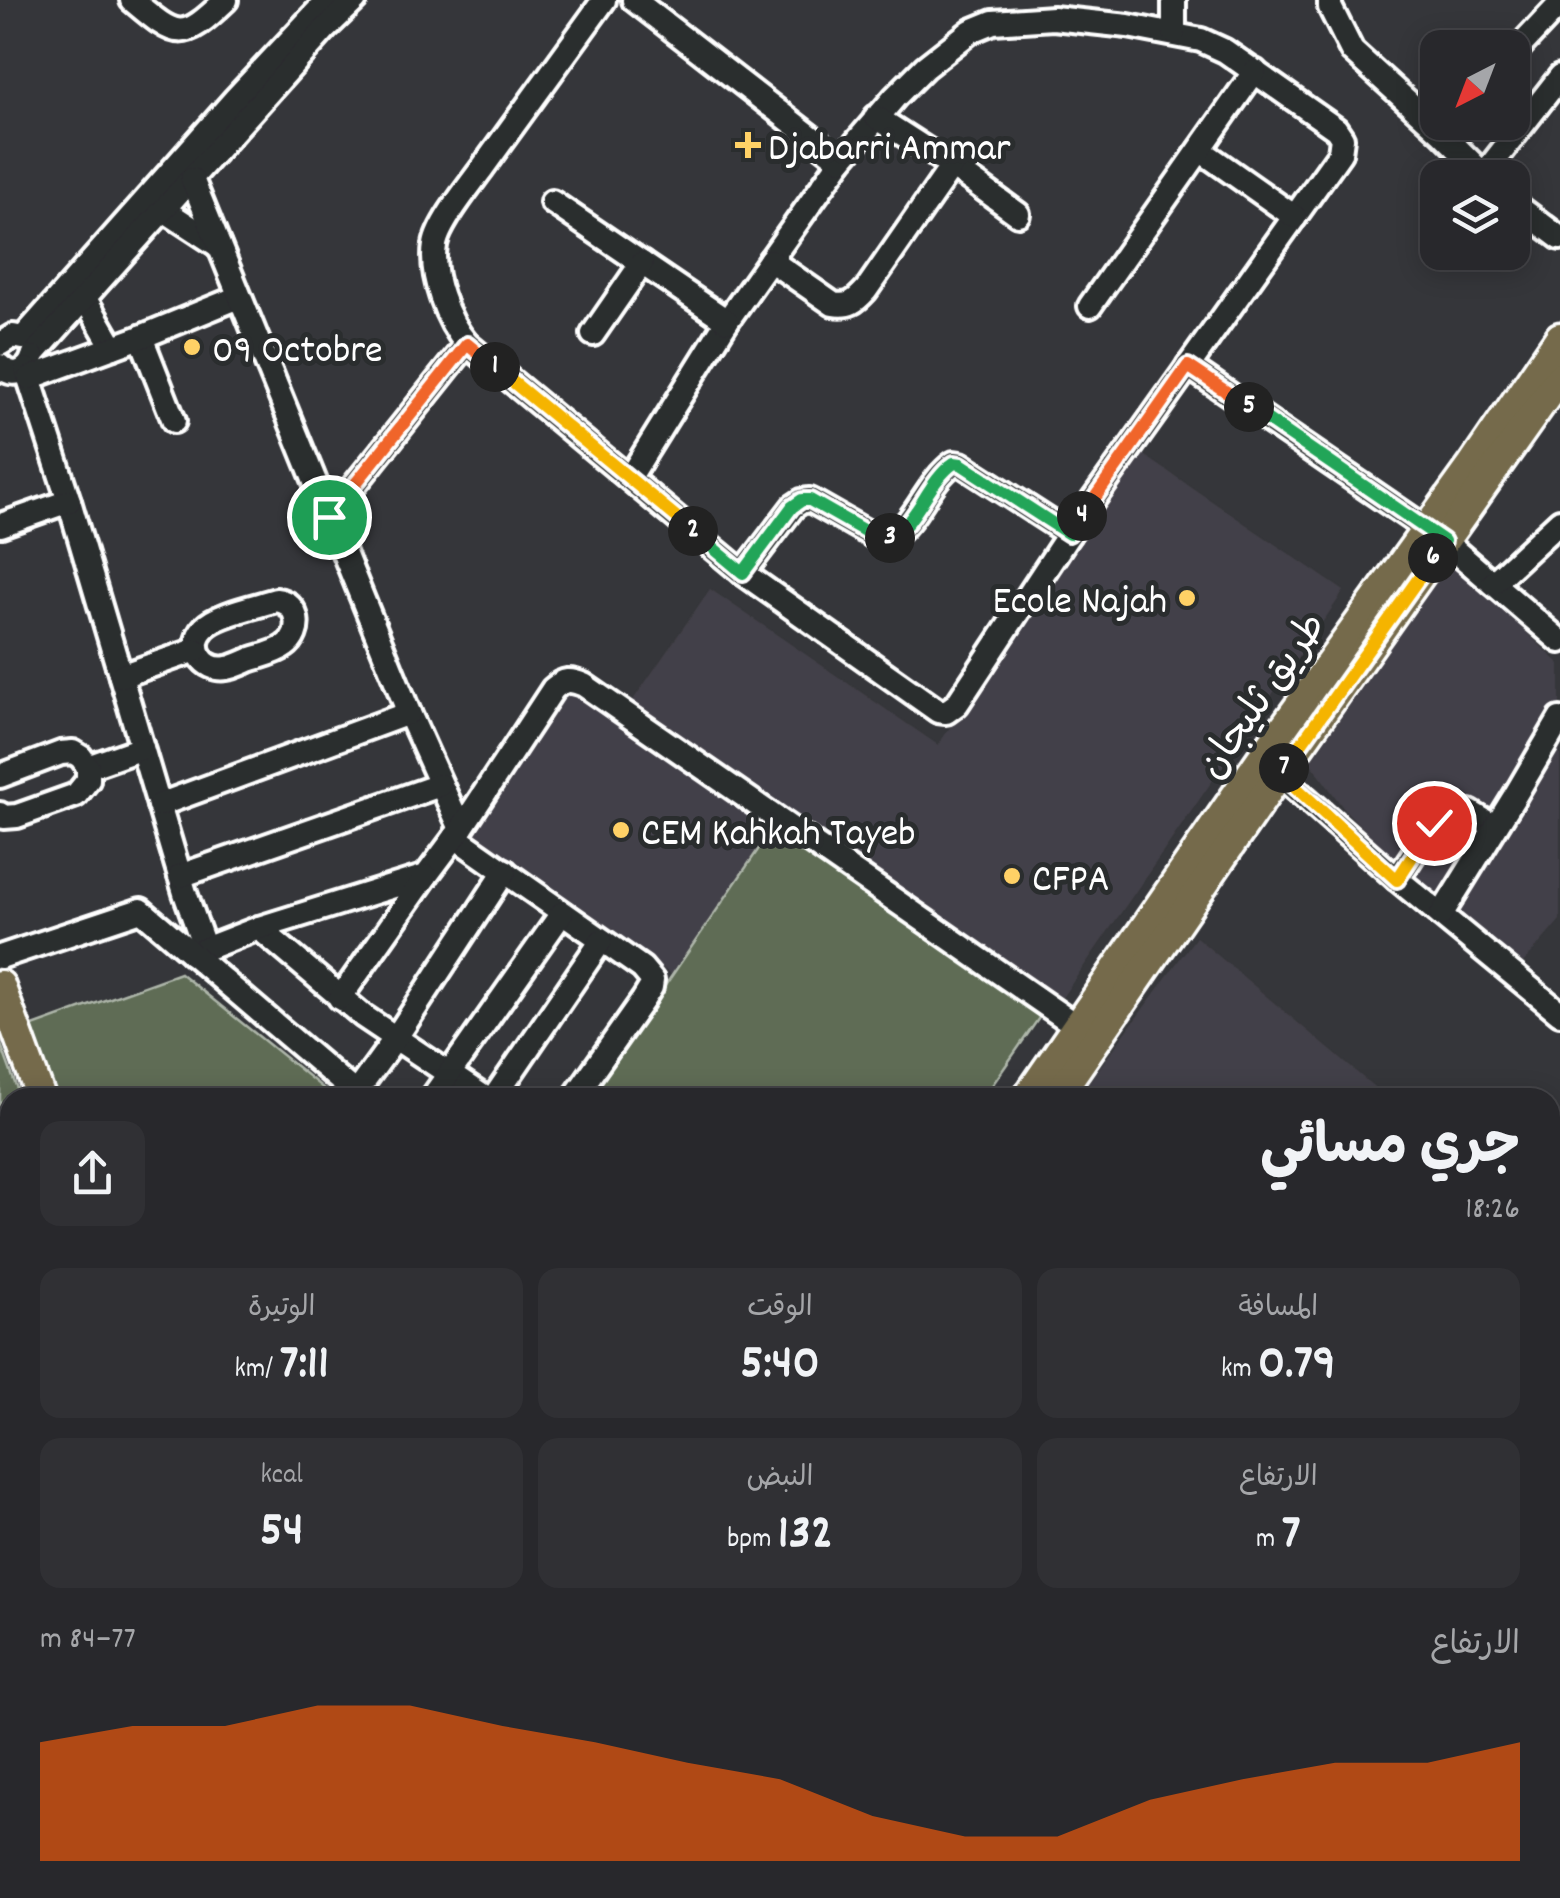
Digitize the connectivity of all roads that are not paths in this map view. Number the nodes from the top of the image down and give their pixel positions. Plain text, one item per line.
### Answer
1 (132, 0) edge
2 (226, 0) edge
3 (328, 0) edge
4 (355, 0) edge
5 (604, 0) edge
6 (634, 0) edge
7 (1174, 0) edge
8 (1330, 0) edge
9 (997, 11) edge
10 (1556, 15) edge
11 (1174, 33) junction
12 (1530, 39) edge
13 (1255, 72) junction
14 (1560, 77) edge
15 (1420, 106) edge
16 (876, 117) junction
17 (1457, 140) edge
18 (1200, 150) junction
19 (840, 160) junction
20 (1474, 160) edge
21 (1496, 160) edge
22 (952, 166) junction
23 (192, 179) junction
24 (552, 202) dead end
25 (164, 210) junction
26 (1018, 214) dead end
27 (1530, 216) edge
28 (1295, 217) junction
29 (1560, 238) edge
30 (218, 246) junction
31 (770, 260) junction
32 (642, 263) junction
33 (84, 297) junction
34 (239, 297) junction
35 (1090, 306) dead end
36 (727, 321) junction
37 (593, 334) dead end
38 (141, 337) junction
39 (1560, 338) edge
40 (467, 344) junction
41 (114, 347) junction
42 (13, 356) edge
43 (1188, 366) junction
44 (1560, 377) edge
45 (174, 422) dead end
46 (630, 477) junction
47 (69, 501) junction
48 (329, 517) junction
49 (1560, 521) edge
50 (0, 525) edge
51 (1069, 534) junction
52 (1436, 535) junction
53 (0, 544) edge
54 (743, 573) junction
55 (1493, 583) junction
56 (1560, 641) edge
57 (196, 650) dead end
58 (121, 676) junction
59 (409, 713) junction
60 (1560, 719) edge
61 (142, 748) junction
62 (1271, 766) junction
63 (88, 767) junction
64 (0, 776) edge
65 (440, 785) junction
66 (159, 805) junction
67 (0, 814) edge
68 (1495, 827) junction
69 (458, 833) junction
70 (505, 871) junction
71 (426, 876) junction
72 (1397, 880) junction
73 (183, 884) junction
74 (141, 910) junction
75 (562, 913) junction
76 (1441, 914) junction
77 (259, 928) junction
78 (600, 941) junction
79 (199, 951) junction
80 (0, 958) edge
81 (0, 986) edge
82 (340, 998) junction
83 (1560, 1014) edge
84 (1078, 1027) junction
85 (394, 1039) junction
86 (448, 1074) junction
87 (37, 1088) edge
88 (349, 1088) edge
89 (363, 1088) edge
90 (439, 1088) edge
91 (470, 1088) edge
92 (501, 1088) edge
93 (581, 1088) edge
94 (1034, 1088) edge
95 (1062, 1088) edge

1 - 2 street
3 - 42 street
4 - 23 street
5 - 40 street
6 - 19 street
7 - 11 street
8 - 15 street
9 - 11 street
9 - 16 street
10 - 12 street
11 - 13 street
13 - 18 street
13 - 28 street
14 - 21 street
16 - 19 street
16 - 22 street
17 - 20 street
18 - 28 street
18 - 35 street
19 - 31 street
22 - 26 street
22 - 31 street
23 - 25 street
23 - 30 street
24 - 32 street
25 - 30 street
25 - 33 street
27 - 29 street
28 - 43 street
30 - 34 street
31 - 36 street
32 - 36 street
32 - 37 street
33 - 41 street
33 - 42 street
34 - 38 street
34 - 48 street
36 - 46 street
38 - 41 street
38 - 45 street
39 - 52 main road, طريق ثليجان
40 - 46 street
40 - 48 street
41 - 42 street
42 - 47 street
43 - 51 street
43 - 52 street
44 - 52 main road, طريق ثليجان
46 - 54 street
47 - 50 street
47 - 58 street
48 - 59 street
49 - 55 street
50 - 53 street
51 - 54 street
51 - 54 street
52 - 55 street
52 - 62 main road, طريق ثليجان
55 - 56 street
57 - 58 street
58 - 61 street
59 - 65 street
59 - 66 street
60 - 68 street
61 - 63 street
61 - 66 street
62 - 72 street
62 - 84 main road, طريق ثليجان
62 - 95 main road, طريق ثليجان
63 - 64 street
63 - 67 street
65 - 69 street
65 - 73 street
66 - 73 street
68 - 72 street
68 - 76 street
69 - 70 street
69 - 71 street
69 - 84 street
70 - 75 street
70 - 85 street
71 - 77 street
71 - 82 street
72 - 76 street
73 - 74 street
73 - 79 street
74 - 79 street
74 - 80 street
75 - 78 street
75 - 86 street
76 - 83 street
77 - 79 street
77 - 82 street
78 - 92 street
78 - 93 street
79 - 88 street
81 - 87 main road
82 - 85 street
84 - 94 main road, طريق ثليجان
85 - 86 street
85 - 89 street
86 - 90 street
86 - 91 street

